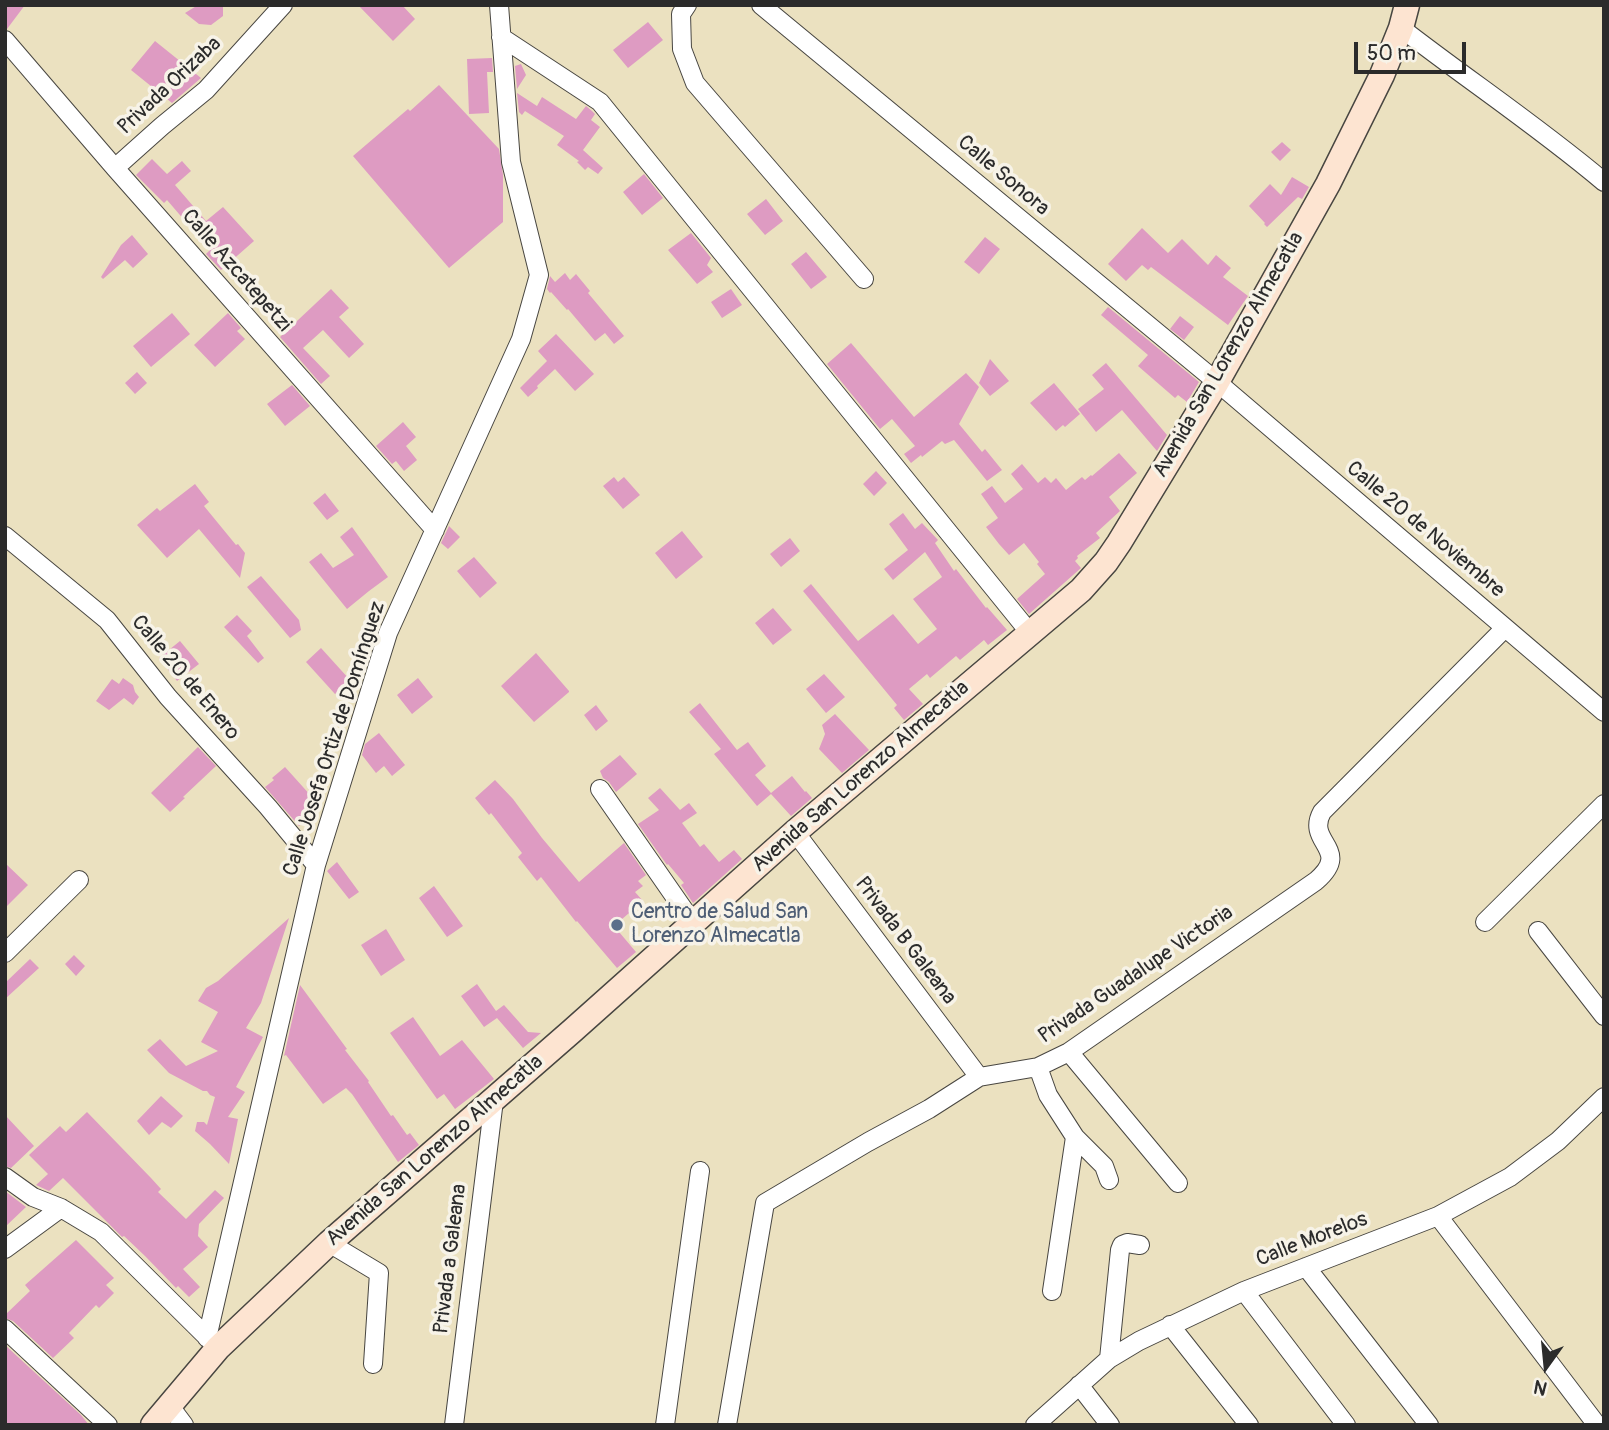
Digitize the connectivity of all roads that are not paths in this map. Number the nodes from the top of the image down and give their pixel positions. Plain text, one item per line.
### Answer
1 (283, 5) edge
2 (499, 5) edge
3 (687, 5) edge
4 (761, 5) edge
5 (1403, 12) edge
6 (501, 37) junction
7 (5, 40) edge
8 (115, 168) junction
9 (1604, 182) edge
10 (864, 279) dead end
11 (1217, 382) junction
12 (435, 530) junction
13 (5, 536) edge
14 (1505, 628) junction
15 (1030, 633) junction
16 (1604, 712) edge
17 (600, 789) dead end
18 (1604, 804) edge
19 (795, 832) junction
20 (316, 865) junction
21 (79, 880) dead end
22 (1485, 922) dead end
23 (693, 923) junction
24 (1538, 931) dead end
25 (5, 953) edge
26 (1604, 1016) edge
27 (1069, 1052) junction
28 (1038, 1066) junction
29 (979, 1077) junction
30 (1604, 1097) edge
31 (494, 1100) junction
32 (1075, 1137) junction
33 (700, 1171) dead end
34 (5, 1177) edge
35 (1109, 1180) dead end
36 (1178, 1184) dead end
37 (61, 1208) junction
38 (1438, 1216) junction
39 (329, 1243) junction
40 (1140, 1245) dead end
41 (5, 1249) edge
42 (1306, 1267) junction
43 (1052, 1291) dead end
44 (1244, 1291) junction
45 (1170, 1325) junction
46 (5, 1329) edge
47 (213, 1343) junction
48 (1109, 1359) junction
49 (373, 1364) dead end
50 (1079, 1385) junction
51 (169, 1405) junction
52 (108, 1425) edge
53 (153, 1425) edge
54 (184, 1425) edge
55 (454, 1425) edge
56 (665, 1425) edge
57 (727, 1425) edge
58 (1035, 1425) edge
59 (1110, 1425) edge
60 (1249, 1425) edge
61 (1346, 1425) edge
62 (1429, 1425) edge
63 (1597, 1425) edge

1 - 8 street, Privada Orizaba
2 - 6 street, Calle Josefa Ortiz de Domínguez
3 - 10 street
4 - 11 street, Calle Sonora
5 - 9 street
5 - 11 main road, Avenida San Lorenzo Almecatla
6 - 12 street, Calle Josefa Ortiz de Domínguez
6 - 15 street
7 - 8 street, Calle Azcatepetzi
8 - 12 street, Calle Azcatepetzi
11 - 14 street, Calle 20 de Noviembre
11 - 15 main road, Avenida San Lorenzo Almecatla
12 - 20 street, Calle Josefa Ortiz de Domínguez
13 - 20 street, Calle 20 de Enero
14 - 16 street, Calle 20 de Noviembre
14 - 27 street, Privada Guadalupe Victoria
15 - 19 main road, Avenida San Lorenzo Almecatla
17 - 23 street
18 - 22 street
19 - 23 main road, Avenida San Lorenzo Almecatla
19 - 29 street, Privada B Galeana
20 - 47 street, Calle Josefa Ortiz de Domínguez
21 - 25 street
23 - 31 main road, Avenida San Lorenzo Almecatla
24 - 26 street
27 - 28 street, Privada Guadalupe Victoria
27 - 36 street
28 - 29 street, Privada Guadalupe Victoria
28 - 32 street
29 - 57 street, Privada Guadalupe Victoria
30 - 38 street, Calle Morelos
31 - 39 main road, Avenida San Lorenzo Almecatla
31 - 55 street, Privada a Galeana
32 - 35 street
32 - 43 street
33 - 56 street
34 - 37 street
37 - 41 street
37 - 47 street
38 - 42 street, Calle Morelos
38 - 63 street
39 - 47 main road, Avenida San Lorenzo Almecatla
39 - 49 street
40 - 48 street
42 - 44 street, Calle Morelos
42 - 62 street
44 - 45 street, Calle Morelos
44 - 61 street
45 - 48 street, Calle Morelos
45 - 60 street
46 - 52 street
47 - 51 main road, Avenida San Lorenzo Almecatla
48 - 50 street, Calle Morelos
50 - 58 street, Calle Morelos
50 - 59 street
51 - 53 main road, Avenida San Lorenzo Almecatla
51 - 54 street

